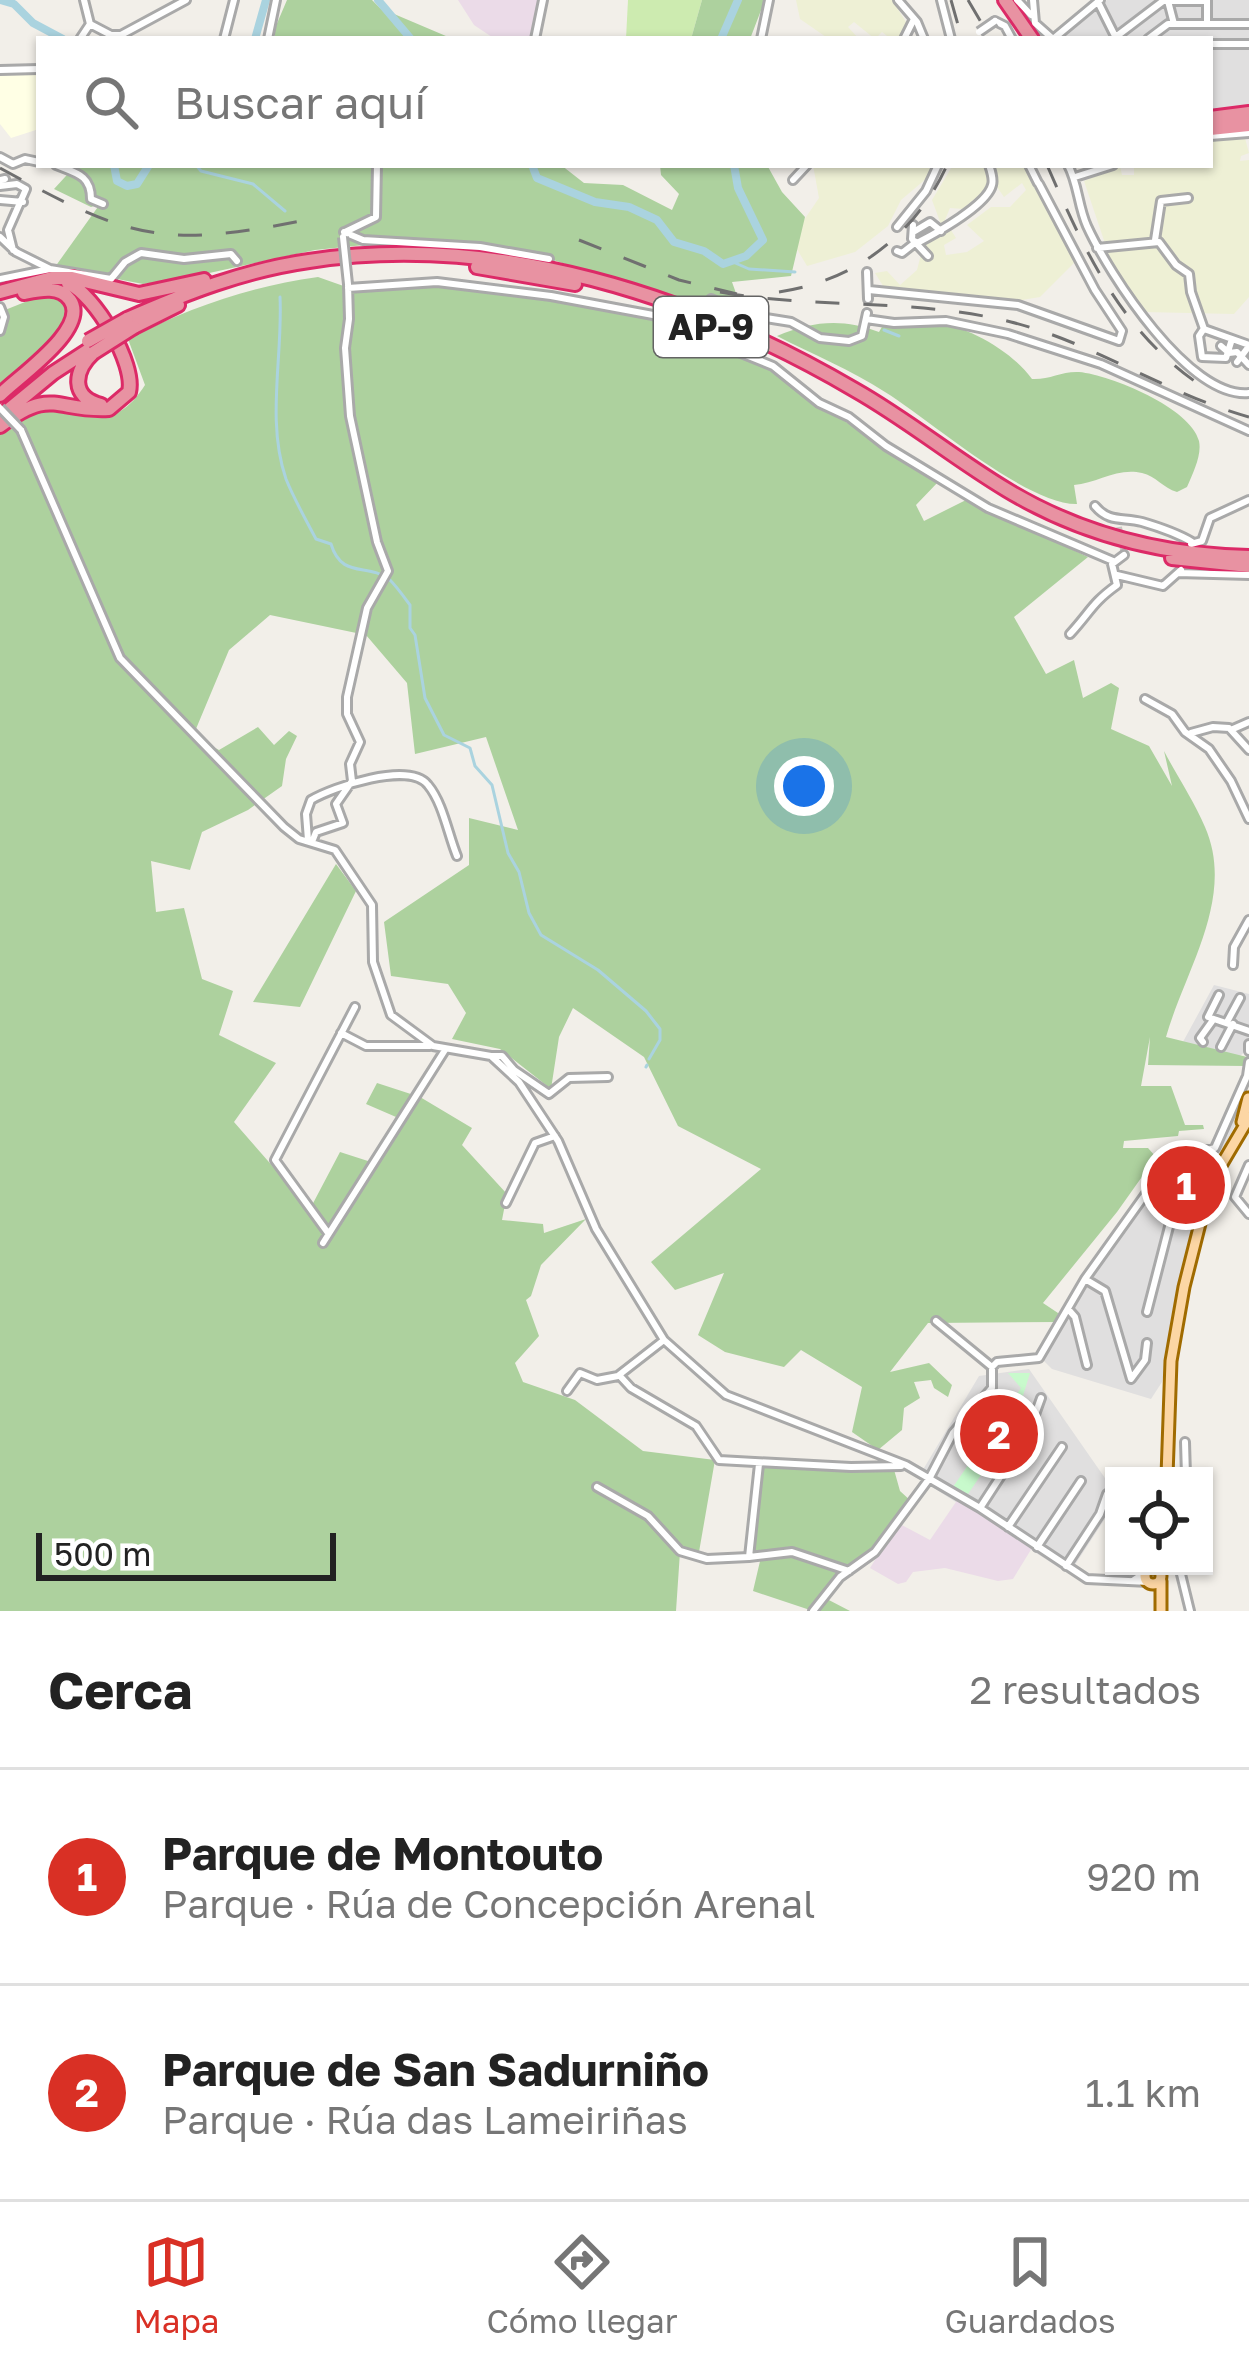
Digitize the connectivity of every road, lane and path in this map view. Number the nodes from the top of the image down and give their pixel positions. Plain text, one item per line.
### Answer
1 (84, 0) edge
2 (182, 0) edge
3 (233, 0) edge
4 (276, 0) edge
5 (543, 0) edge
6 (769, 0) edge
7 (898, 0) edge
8 (941, 0) edge
9 (1001, 0) edge
10 (1017, 0) edge
11 (1033, 0) edge
12 (1207, 0) edge
13 (1099, 1) edge
14 (1168, 1) edge
15 (1033, 16) junction
16 (914, 19) junction
17 (90, 24) junction
18 (1174, 24) junction
19 (1207, 24) junction
20 (1249, 24) edge
21 (99, 35) edge
22 (977, 35) edge
23 (82, 36) edge
24 (225, 36) edge
25 (269, 36) edge
26 (536, 36) edge
27 (760, 36) edge
28 (906, 36) edge
29 (922, 36) edge
30 (950, 36) edge
31 (1020, 36) edge
32 (1022, 36) edge
33 (1049, 36) edge
34 (1057, 36) edge
35 (1114, 36) edge
36 (1118, 36) edge
37 (1152, 36) edge
38 (1213, 44) edge
39 (1249, 44) edge
40 (36, 69) edge
41 (0, 70) edge
42 (1249, 122) edge
43 (1213, 126) edge
44 (0, 157) edge
45 (36, 161) edge
46 (64, 168) edge
47 (377, 168) edge
48 (804, 168) edge
49 (937, 168) edge
50 (990, 168) edge
51 (1032, 168) edge
52 (1070, 171) edge
53 (793, 180) dead end
54 (2, 182) edge
55 (1188, 198) dead end
56 (0, 200) edge
57 (23, 202) junction
58 (103, 204) dead end
59 (897, 226) dead end
60 (940, 231) junction
61 (917, 232) junction
62 (3, 234) edge
63 (344, 234) junction
64 (1155, 240) junction
65 (1097, 248) junction
66 (897, 251) dead end
67 (928, 256) dead end
68 (549, 259) dead end
69 (237, 261) dead end
70 (305, 261) junction
71 (867, 272) dead end
72 (47, 275) junction
73 (0, 278) edge
74 (348, 286) junction
75 (711, 299) dead end
76 (2, 301) edge
77 (131, 324) junction
78 (1204, 329) junction
79 (0, 331) edge
80 (1232, 339) junction
81 (1249, 345) edge
82 (1221, 346) dead end
83 (91, 347) junction
84 (1228, 356) junction
85 (1240, 359) junction
86 (1249, 365) edge
87 (1249, 393) edge
88 (0, 395) edge
89 (0, 410) edge
90 (0, 426) edge
91 (1249, 431) edge
92 (1249, 500) edge
93 (1095, 506) dead end
94 (1124, 556) dead end
95 (1113, 561) junction
96 (1249, 562) edge
97 (1118, 575) junction
98 (1249, 575) edge
99 (1070, 634) dead end
100 (1145, 699) dead end
101 (1249, 722) edge
102 (1233, 729) junction
103 (1191, 733) junction
104 (1249, 751) edge
105 (352, 781) junction
106 (1249, 819) edge
107 (310, 841) junction
108 (457, 856) dead end
109 (1249, 920) edge
110 (1233, 965) dead end
111 (1220, 995) dead end
112 (1240, 998) dead end
113 (355, 1007) dead end
114 (1213, 1019) junction
115 (1230, 1023) junction
116 (1249, 1031) edge
117 (341, 1033) junction
118 (1202, 1042) dead end
119 (433, 1046) junction
120 (1221, 1047) dead end
121 (445, 1050) junction
122 (491, 1056) junction
123 (1249, 1063) edge
124 (608, 1077) dead end
125 (1245, 1092) edge
126 (1249, 1118) edge
127 (555, 1136) junction
128 (1232, 1143) junction
129 (1249, 1165) edge
130 (1159, 1180) junction
131 (506, 1203) dead end
132 (1249, 1214) edge
133 (328, 1233) junction
134 (322, 1243) dead end
135 (1085, 1279) junction
136 (1068, 1309) junction
137 (1147, 1312) dead end
138 (936, 1321) dead end
139 (664, 1340) junction
140 (1147, 1343) dead end
141 (1087, 1365) dead end
142 (992, 1367) junction
143 (619, 1376) junction
144 (567, 1391) dead end
145 (1041, 1398) dead end
146 (1185, 1442) dead end
147 (1062, 1447) dead end
148 (759, 1464) junction
149 (905, 1466) junction
150 (1168, 1467) edge
151 (1186, 1467) edge
152 (929, 1479) junction
153 (1081, 1480) dead end
154 (596, 1487) dead end
155 (1105, 1500) edge
156 (980, 1508) junction
157 (1008, 1527) junction
158 (1037, 1547) junction
159 (749, 1557) junction
160 (1066, 1566) junction
161 (849, 1571) junction
162 (1148, 1575) edge
163 (1152, 1575) edge
164 (1180, 1575) edge
165 (813, 1611) edge
166 (1158, 1611) edge
167 (1190, 1611) edge

1 - 17 street
2 - 21 street
3 - 24 street
4 - 25 street
5 - 26 street
6 - 27 street
7 - 16 street
8 - 30 street
9 - 32 highway
10 - 15 street
11 - 15 street
12 - 14 street
12 - 19 street
13 - 34 street
13 - 35 street
14 - 18 street
14 - 36 street
15 - 33 street
16 - 28 street
16 - 29 street
17 - 21 street
17 - 23 street
18 - 19 street
18 - 37 street
19 - 20 street
22 - 31 street, bridge
38 - 39 street
40 - 41 street
42 - 43 highway
44 - 45 street
46 - 58 street
47 - 63 street
48 - 53 street
49 - 59 street
50 - 60 street
51 - 71 street
52 - 65 street
54 - 57 street
55 - 64 street
56 - 57 street
57 - 62 street
60 - 61 street
60 - 61 street
61 - 66 street
61 - 67 street
62 - 72 street
63 - 68 street
63 - 74 street, bridge
64 - 65 street
64 - 78 street
65 - 87 street
69 - 72 street
70 - 72 highway
70 - 77 highway, AP-9
70 - 96 highway, AP-9
72 - 73 street
72 - 76 highway
72 - 90 highway
74 - 95 street
74 - 105 street
75 - 91 street
76 - 79 street
76 - 83 highway
76 - 88 highway
77 - 83 highway, AP-9, bridge
77 - 96 highway, AP-9
78 - 80 street
78 - 84 street
80 - 81 street
80 - 84 street
81 - 85 street
82 - 84 street
83 - 89 highway, AP-9
84 - 85 street
85 - 86 street
89 - 107 street, bridge
92 - 93 street
94 - 95 street
95 - 97 street
97 - 98 street
97 - 99 street
100 - 103 street
101 - 102 street
102 - 103 street
102 - 104 street
103 - 106 street
105 - 107 street
105 - 107 street
105 - 108 street
107 - 119 street
109 - 110 street
111 - 114 street
112 - 115 street
113 - 117 street
114 - 115 street
114 - 118 street
115 - 116 street
115 - 120 street
117 - 119 street
117 - 133 street
119 - 121 street
121 - 122 street
121 - 133 street
122 - 124 street
122 - 127 street
123 - 125 street
125 - 128 main road
125 - 130 street
126 - 128 main road
127 - 131 street
127 - 139 street
128 - 150 main road
129 - 132 street
130 - 135 street
130 - 137 street
133 - 134 street
135 - 136 street
135 - 140 street
136 - 141 street
136 - 142 street
138 - 142 street
139 - 143 street
139 - 149 street
142 - 152 street
143 - 144 street
143 - 148 street
145 - 156 street
146 - 151 street
147 - 157 street
148 - 149 street
148 - 159 street
149 - 152 street
152 - 156 street
152 - 161 street
153 - 158 street
154 - 159 street
155 - 160 street
156 - 157 street
157 - 158 street
158 - 160 street
159 - 161 street
160 - 162 street
161 - 165 street
163 - 166 main road
164 - 167 street

